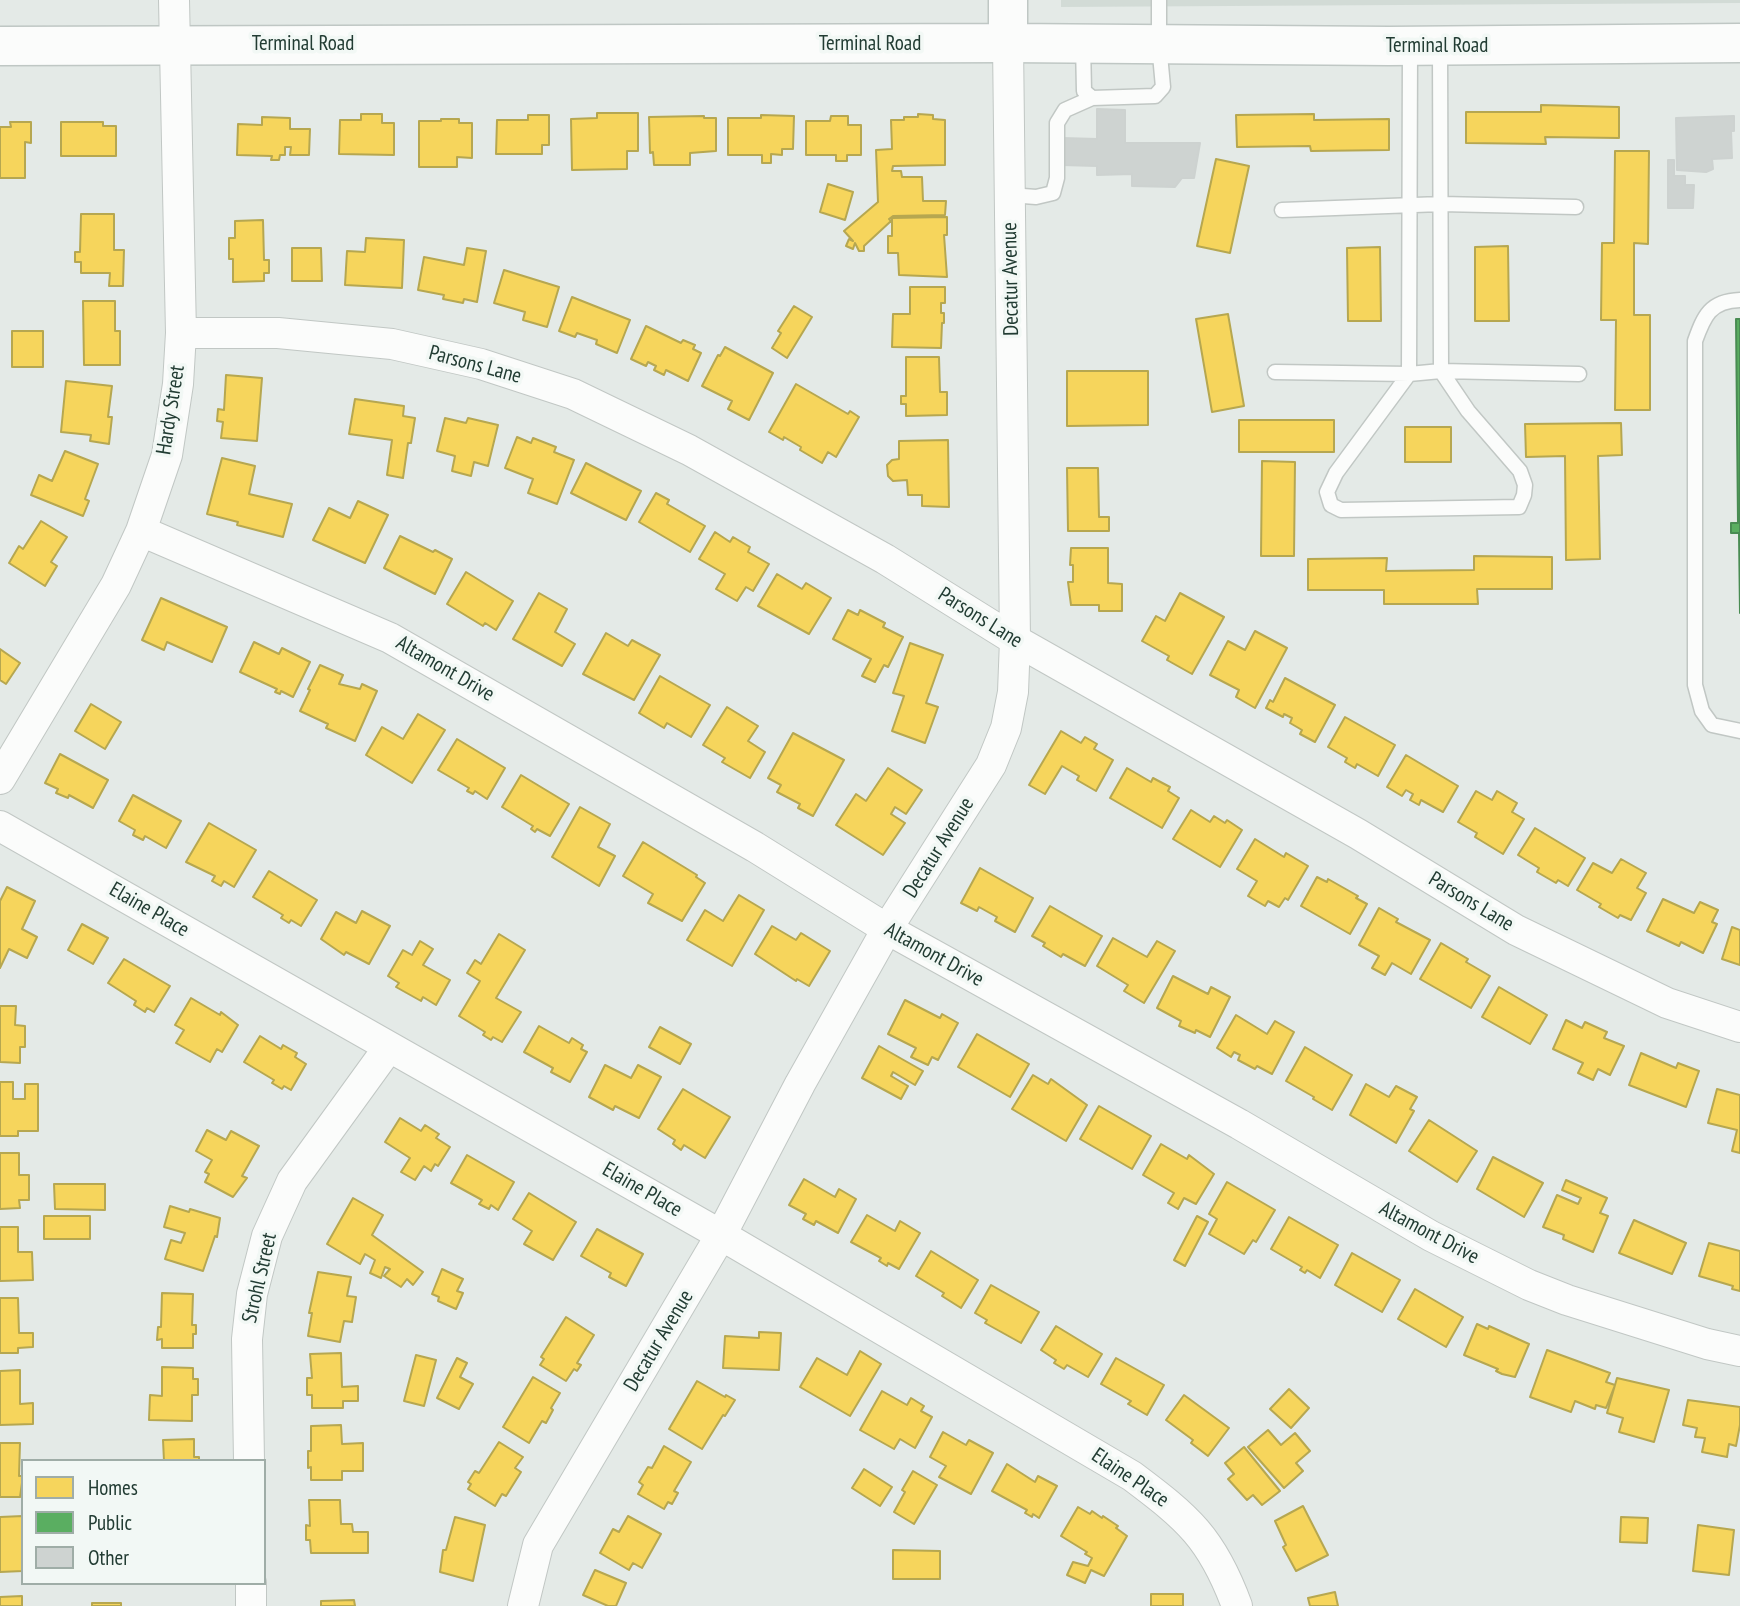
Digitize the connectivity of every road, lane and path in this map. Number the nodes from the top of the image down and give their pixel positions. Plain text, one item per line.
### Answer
1 (174, 0) edge
2 (1008, 0) edge
3 (1159, 0) edge
4 (1008, 43) junction
5 (1740, 43) edge
6 (1083, 44) junction
7 (1159, 44) junction
8 (175, 45) junction
9 (0, 46) edge
10 (1425, 46) junction
11 (1092, 98) junction
12 (1010, 195) junction
13 (1441, 204) junction
14 (1410, 205) junction
15 (1576, 207) dead end
16 (1282, 210) dead end
17 (1740, 300) edge
18 (181, 333) junction
19 (1441, 371) junction
20 (1275, 372) dead end
21 (1409, 374) junction
22 (1579, 374) dead end
23 (141, 531) junction
24 (1015, 640) junction
25 (1740, 731) edge
26 (0, 779) edge
27 (0, 826) edge
28 (887, 929) junction
29 (1740, 1027) edge
30 (389, 1047) junction
31 (722, 1235) junction
32 (1740, 1351) edge
33 (249, 1459) edge
34 (251, 1585) edge
35 (251, 1606) edge
36 (523, 1606) edge
37 (1237, 1606) edge

1 - 8 street, Hardy Street
2 - 4 main road, Decatur Avenue
3 - 7 lane
4 - 6 main road, Terminal Road
4 - 8 main road, Terminal Road
4 - 12 street, Decatur Avenue
5 - 10 main road, Terminal Road
6 - 7 main road, Terminal Road
6 - 11 lane
7 - 10 main road, Terminal Road
7 - 11 lane
8 - 9 main road, Terminal Road
8 - 18 street, Hardy Street
10 - 13 lane
10 - 14 lane
11 - 12 lane
12 - 24 street, Decatur Avenue
13 - 14 lane
13 - 15 lane
13 - 19 lane
14 - 16 lane
14 - 21 lane
17 - 25 lane
18 - 23 street, Hardy Street
18 - 24 street, Parsons Lane
19 - 21 lane
19 - 21 lane
19 - 22 lane
20 - 21 lane
23 - 26 street, Hardy Street
23 - 28 street, Altamont Drive
24 - 28 street, Decatur Avenue
24 - 29 street, Parsons Lane
27 - 30 street, Elaine Place
28 - 31 street, Decatur Avenue
28 - 32 street, Altamont Drive
30 - 31 street, Elaine Place
30 - 33 street, Strohl Street
31 - 36 street, Decatur Avenue
31 - 37 street, Elaine Place
34 - 35 street

